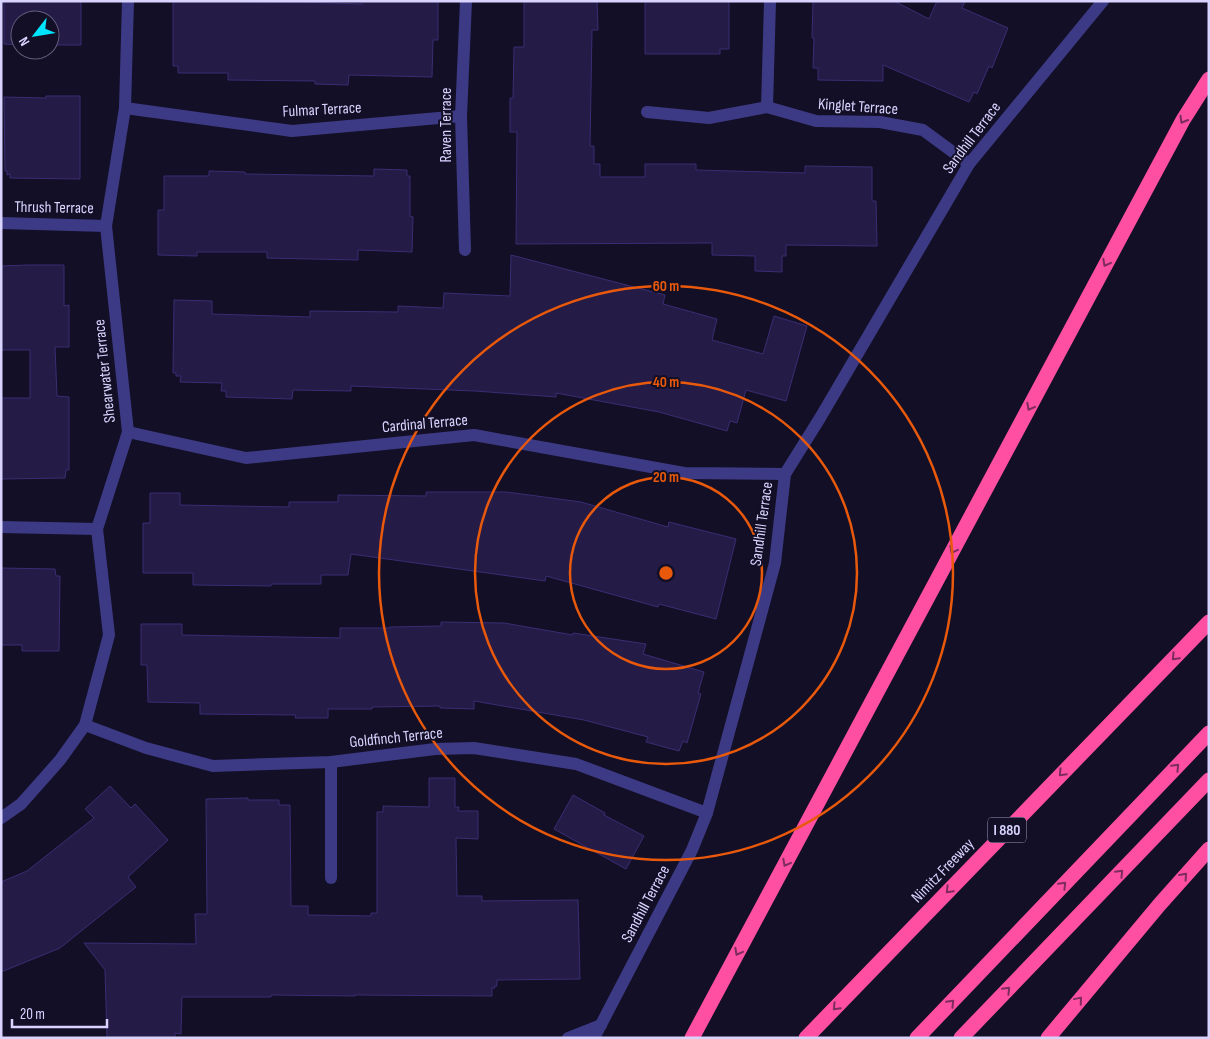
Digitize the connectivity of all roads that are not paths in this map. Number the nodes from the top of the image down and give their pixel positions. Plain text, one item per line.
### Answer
1 (128, 1) edge
2 (466, 1) edge
3 (770, 1) edge
4 (1102, 1) edge
5 (1209, 79) edge
6 (767, 107) junction
7 (125, 108) junction
8 (647, 112) dead end
9 (461, 116) junction
10 (969, 164) junction
11 (1, 223) edge
12 (106, 226) junction
13 (465, 250) dead end
14 (128, 432) junction
15 (785, 474) junction
16 (1, 527) edge
17 (97, 529) junction
18 (1209, 622) edge
19 (85, 726) junction
20 (1209, 733) edge
21 (331, 762) junction
22 (1209, 780) edge
23 (707, 814) junction
24 (1, 818) edge
25 (1209, 848) edge
26 (331, 878) dead end
27 (601, 1025) junction
28 (568, 1038) edge
29 (594, 1038) edge
30 (692, 1038) edge
31 (806, 1038) edge
32 (918, 1038) edge
33 (961, 1038) edge
34 (1048, 1038) edge

1 - 7 street, Shearwater Terrace
2 - 9 street, Raven Terrace
3 - 6 street
4 - 10 street, Sandhill Terrace
5 -> 30 highway
6 - 8 street, Kinglet Terrace
6 - 10 street, Kinglet Terrace
7 - 9 street, Fulmar Terrace
7 - 12 street, Shearwater Terrace
9 - 13 street, Raven Terrace
10 - 15 street, Sandhill Terrace
11 - 12 street, Thrush Terrace
12 - 14 street, Shearwater Terrace
14 - 15 street, Cardinal Terrace
14 - 17 street, Shearwater Terrace
15 - 23 street, Sandhill Terrace
16 - 17 street
17 - 19 street, Shearwater Terrace
18 -> 31 highway, Nimitz Freeway / I 880
19 - 21 street, Goldfinch Terrace
19 - 24 street, Shearwater Terrace
32 -> 20 highway
21 - 23 street, Goldfinch Terrace
21 - 26 street
33 -> 22 highway
23 - 27 street, Sandhill Terrace
34 -> 25 highway
27 - 28 street
27 - 29 street, Sandhill Terrace

